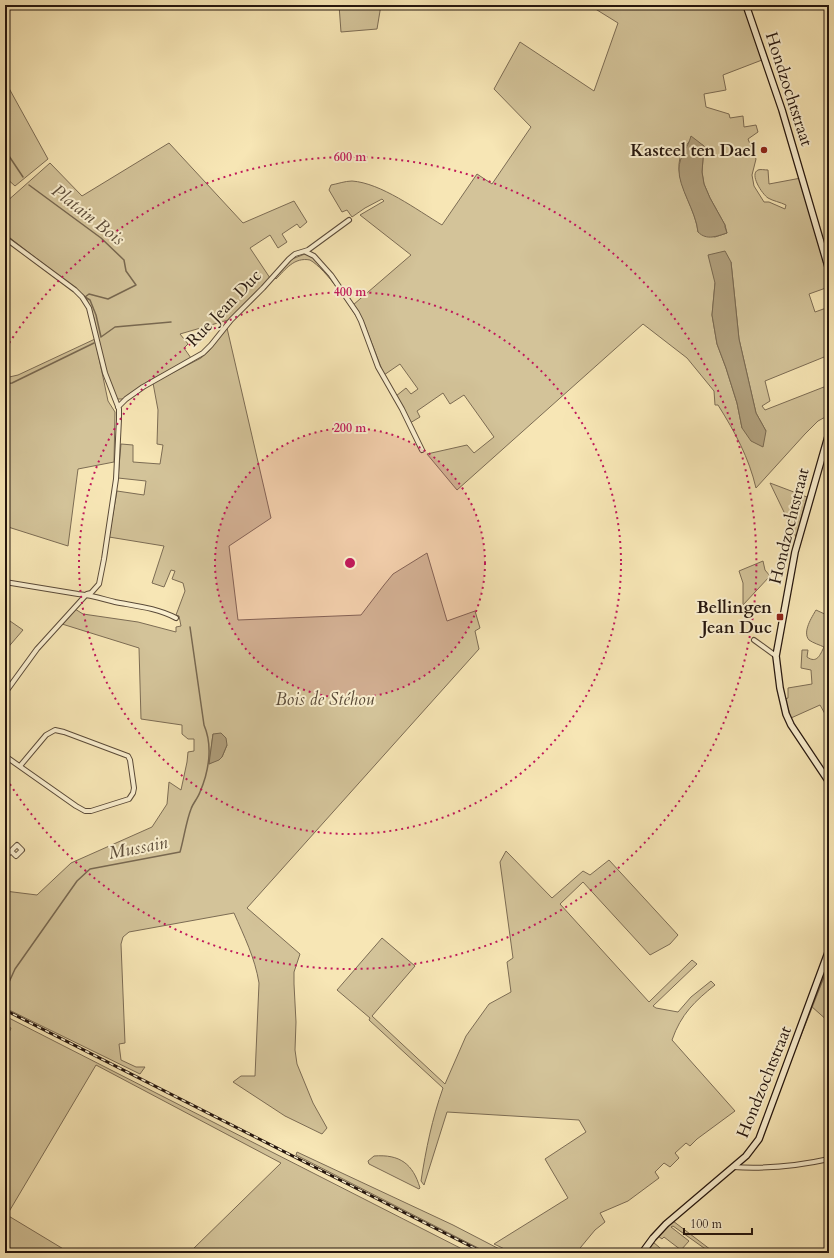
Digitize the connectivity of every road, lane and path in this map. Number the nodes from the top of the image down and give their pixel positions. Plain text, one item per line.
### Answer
1 (746, 5) edge
2 (349, 220) dead end
3 (5, 238) edge
4 (306, 251) junction
5 (829, 270) edge
6 (118, 407) junction
7 (829, 433) edge
8 (422, 450) dead end
9 (5, 582) edge
10 (86, 595) junction
11 (176, 618) dead end
12 (754, 640) dead end
13 (776, 656) junction
14 (5, 693) edge
15 (5, 756) edge
16 (20, 766) junction
17 (829, 782) edge
18 (11, 851) dead end
19 (5, 857) edge
20 (829, 950) edge
21 (743, 1158) junction
22 (829, 1159) edge
23 (733, 1167) junction
24 (747, 1168) junction
25 (642, 1253) edge

1 - 5 street, Hondzochtstraat
2 - 4 street, Rue Jean Duc
3 - 6 street
4 - 6 street, Rue Jean Duc
4 - 8 street
6 - 10 street
7 - 13 street, Hondzochtstraat
9 - 10 street
10 - 11 street
10 - 14 street
12 - 13 street
13 - 17 street, Hondzochtstraat
15 - 16 street
16 - 16 street
18 - 19 street
20 - 21 street, Hondzochtstraat
21 - 23 street, Hondzochtstraat
21 - 24 street
22 - 24 street
23 - 24 street
23 - 25 street, Hondzochtstraat

